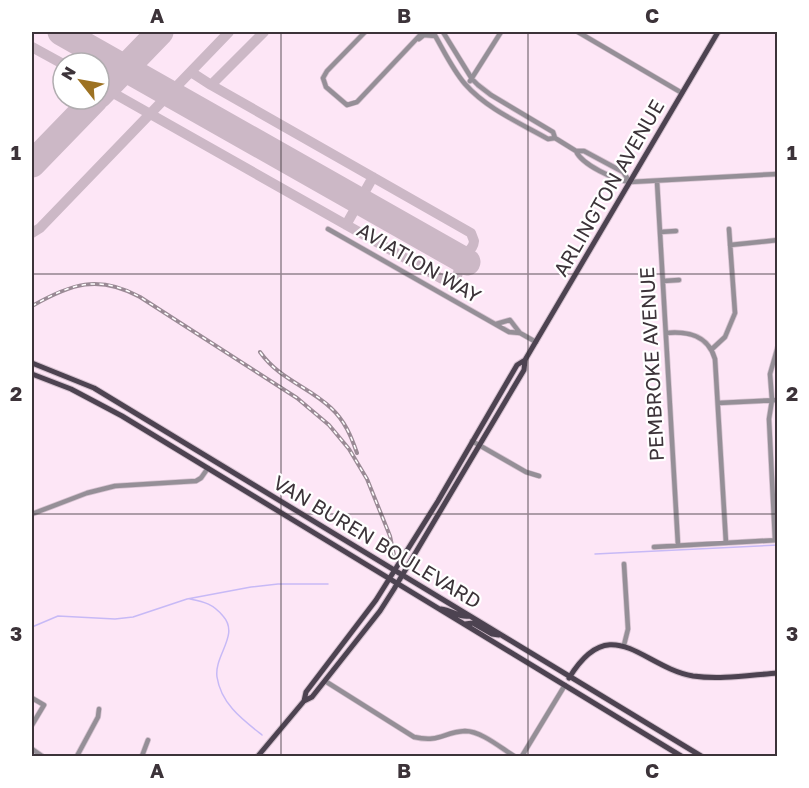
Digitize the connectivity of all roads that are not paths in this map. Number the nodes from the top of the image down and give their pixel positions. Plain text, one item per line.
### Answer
1 (365, 32) edge
2 (423, 32) edge
3 (443, 32) edge
4 (501, 32) edge
5 (578, 32) edge
6 (718, 32) edge
7 (434, 34) edge
8 (408, 49) junction
9 (472, 79) junction
10 (466, 85) junction
11 (682, 93) junction
12 (555, 138) junction
13 (576, 151) junction
14 (777, 174) edge
15 (657, 181) junction
16 (630, 182) junction
17 (328, 229) dead end
18 (729, 229) dead end
19 (676, 231) dead end
20 (660, 232) junction
21 (777, 240) edge
22 (730, 245) junction
23 (679, 280) dead end
24 (663, 281) junction
25 (496, 324) junction
26 (520, 333) junction
27 (666, 333) junction
28 (536, 342) junction
29 (777, 346) edge
30 (712, 349) junction
31 (525, 360) junction
32 (32, 363) edge
33 (32, 374) edge
34 (775, 400) edge
35 (718, 403) junction
36 (472, 441) junction
37 (480, 445) junction
38 (208, 468) junction
39 (539, 476) dead end
40 (775, 493) edge
41 (32, 514) edge
42 (776, 540) edge
43 (726, 543) junction
44 (678, 545) junction
45 (654, 547) dead end
46 (624, 564) dead end
47 (396, 569) junction
48 (403, 574) junction
49 (389, 579) junction
50 (398, 584) junction
51 (440, 609) junction
52 (470, 616) junction
53 (465, 624) junction
54 (503, 636) junction
55 (624, 645) junction
56 (334, 657) junction
57 (777, 674) edge
58 (570, 676) junction
59 (325, 681) junction
60 (565, 685) junction
61 (32, 698) edge
62 (304, 701) junction
63 (99, 710) dead end
64 (32, 726) edge
65 (148, 740) dead end
66 (676, 742) junction
67 (32, 749) edge
68 (671, 750) junction
69 (42, 756) edge
70 (77, 756) edge
71 (142, 756) edge
72 (258, 756) edge
73 (514, 756) edge
74 (522, 756) edge
75 (681, 756) edge
76 (701, 756) edge

1 - 8 street
2 - 8 street
3 - 9 street
4 - 9 street
5 - 11 street
6 - 11 main road, ARLINGTON AVENUE
7 - 8 street
7 - 10 street
9 - 10 street
9 - 12 street
10 - 12 street
11 - 16 main road, ARLINGTON AVENUE
12 - 13 street
13 - 16 street
13 - 16 street
14 - 15 street
15 - 16 street
15 - 20 street, PEMBROKE AVENUE
16 - 28 main road, ARLINGTON AVENUE
17 - 25 street, AVIATION WAY
18 - 22 street
19 - 20 street
20 - 24 street, PEMBROKE AVENUE
21 - 22 street
22 - 30 street
23 - 24 street
24 - 27 street, PEMBROKE AVENUE
25 - 26 street, AVIATION WAY
25 - 26 street, AVIATION WAY
26 - 28 street, AVIATION WAY
27 - 30 street
27 - 44 street, PEMBROKE AVENUE
28 - 31 main road, ARLINGTON AVENUE
29 - 34 street
30 - 35 street
31 - 36 main road, ARLINGTON AVENUE
31 - 37 main road, ARLINGTON AVENUE
32 - 47 main road, VAN BUREN BOULEVARD
33 - 38 main road, VAN BUREN BOULEVARD
34 - 35 street
34 - 40 street
35 - 43 street
36 - 37 street
36 - 47 main road, ARLINGTON AVENUE
37 - 39 street
37 - 48 main road, ARLINGTON AVENUE
38 - 41 street
38 - 49 main road, VAN BUREN BOULEVARD
40 - 42 street
42 - 43 street
43 - 44 street
44 - 45 street
46 - 55 street
47 - 48 main road, VAN BUREN BOULEVARD
47 - 49 main road, ARLINGTON AVENUE
48 - 50 main road, ARLINGTON AVENUE
48 - 52 main road, VAN BUREN BOULEVARD
49 - 50 main road, VAN BUREN BOULEVARD
49 - 56 main road, ARLINGTON AVENUE
50 - 51 main road, VAN BUREN BOULEVARD
50 - 59 main road, ARLINGTON AVENUE
51 - 52 main road
51 - 53 main road, VAN BUREN BOULEVARD
52 - 54 main road, VAN BUREN BOULEVARD
53 - 54 main road
53 - 60 main road, VAN BUREN BOULEVARD
54 - 58 main road, VAN BUREN BOULEVARD
55 - 57 main road
55 - 58 main road
56 - 59 main road
56 - 62 main road, ARLINGTON AVENUE
58 - 60 main road
58 - 66 main road, VAN BUREN BOULEVARD
59 - 62 main road, ARLINGTON AVENUE
59 - 73 street
60 - 68 main road, VAN BUREN BOULEVARD
60 - 74 street
61 - 64 street
62 - 72 main road, ARLINGTON AVENUE
63 - 70 street
65 - 71 street
66 - 68 main road
66 - 76 main road, VAN BUREN BOULEVARD
67 - 69 street
68 - 75 main road, VAN BUREN BOULEVARD

